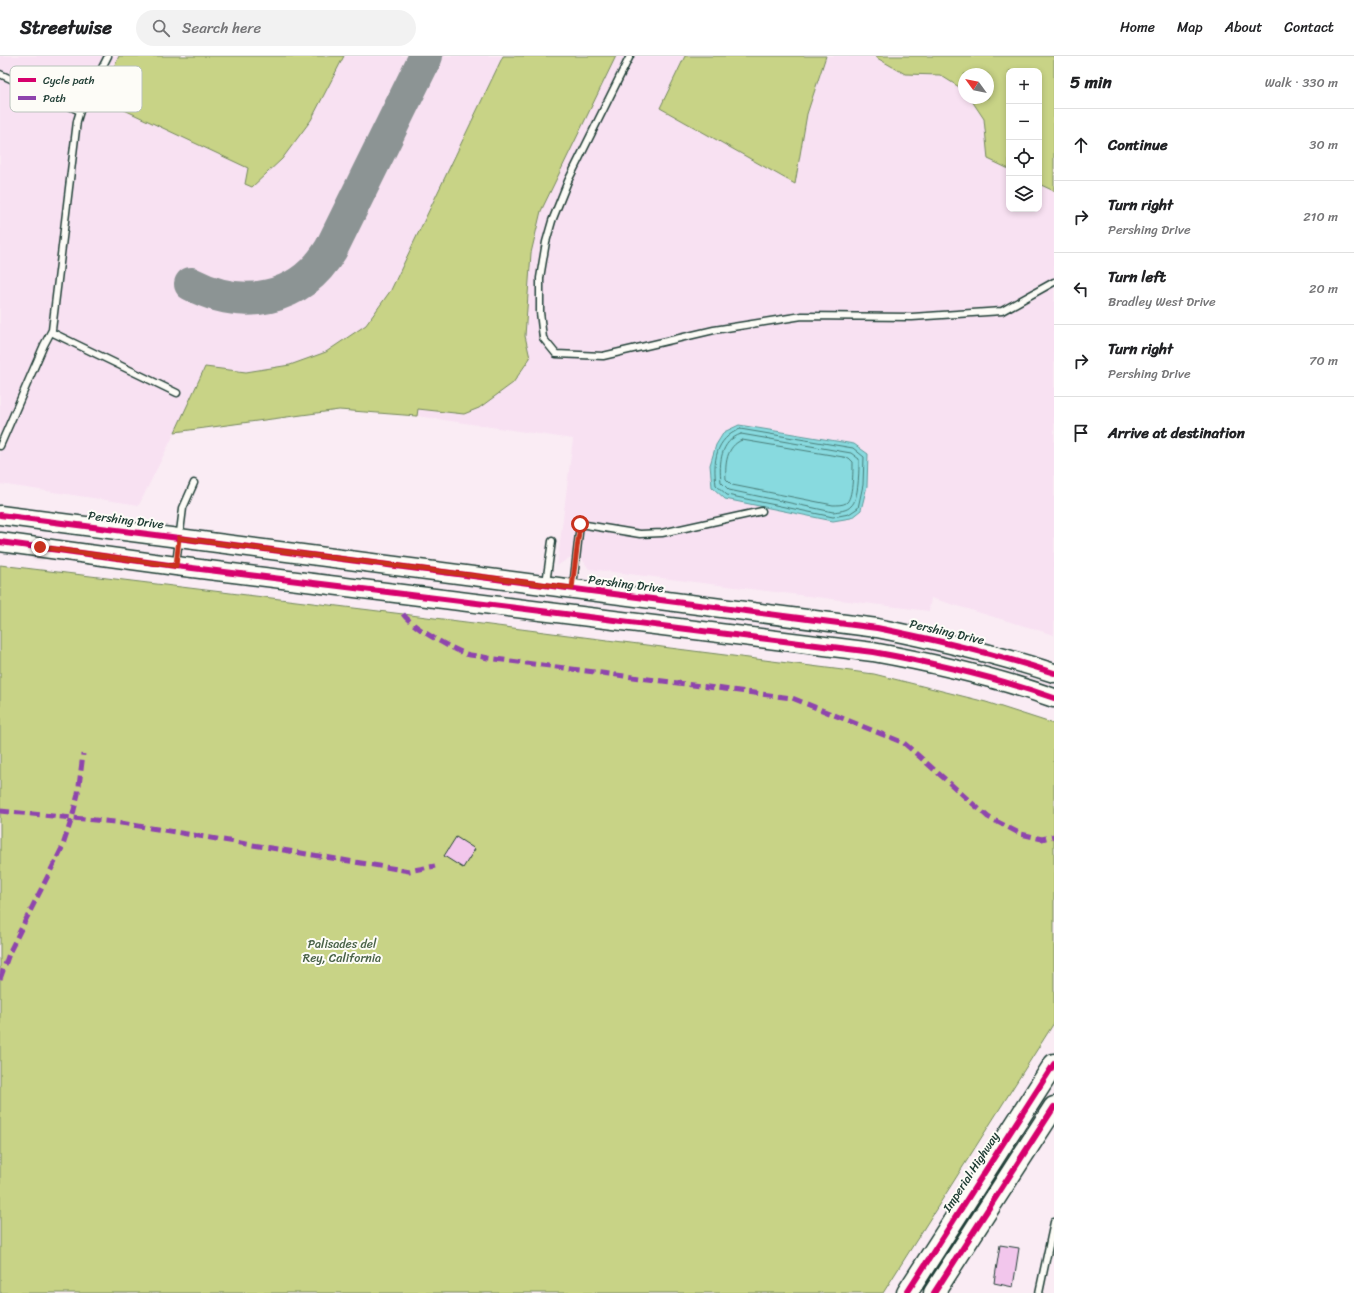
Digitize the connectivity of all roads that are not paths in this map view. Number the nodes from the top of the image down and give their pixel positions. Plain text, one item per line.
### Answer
1 (108, 56) edge
2 (630, 56) edge
3 (103, 66) edge
4 (0, 74) edge
5 (10, 79) edge
6 (80, 112) edge
7 (1054, 282) edge
8 (51, 332) junction
9 (177, 393) dead end
10 (0, 446) edge
11 (194, 483) dead end
12 (762, 511) dead end
13 (0, 515) edge
14 (179, 538) junction
15 (552, 541) dead end
16 (0, 542) edge
17 (176, 566) junction
18 (546, 585) junction
19 (572, 588) junction
20 (1054, 673) edge
21 (1054, 698) edge
22 (1054, 1064) edge
23 (1054, 1107) edge
24 (1054, 1222) edge
25 (908, 1293) edge
26 (934, 1293) edge
27 (1039, 1293) edge

1 - 3 lane
2 - 7 lane
4 - 5 lane
6 - 8 lane
8 - 9 lane
8 - 10 lane
11 - 14 lane
12 - 19 lane
13 - 14 main road, Pershing Drive
14 - 17 lane
14 - 18 main road, Pershing Drive
15 - 18 lane
16 - 17 main road
17 - 21 main road
18 - 19 main road, Pershing Drive
19 - 20 main road, Pershing Drive
22 - 25 main road, Imperial Highway
23 - 26 main road
24 - 27 lane

